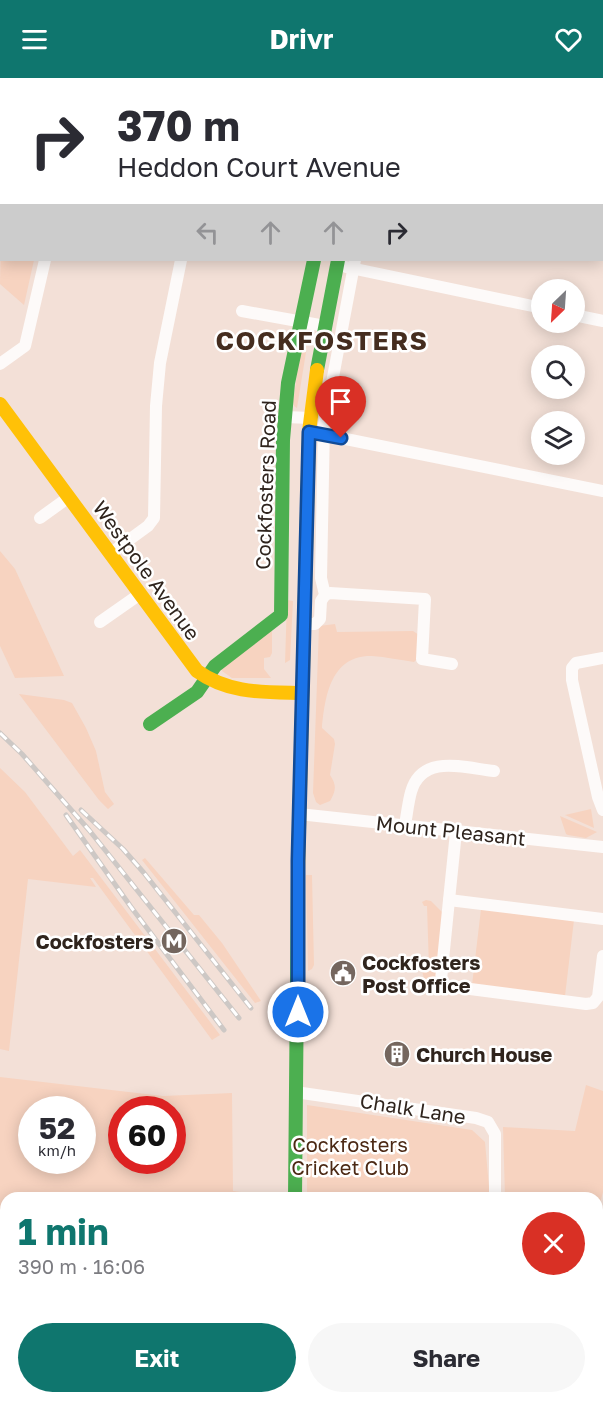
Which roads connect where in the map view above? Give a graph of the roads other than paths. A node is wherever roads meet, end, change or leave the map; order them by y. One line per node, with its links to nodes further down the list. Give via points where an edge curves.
1 (45, 261): 12 (street, via 25,346)
2 (181, 261): 20 (street, via 160,363 154,518)
3 (314, 261): 10 (street, Cockfosters Road)
4 (337, 262): 5 (street); 11 (street)
5 (354, 264): 6 (street); 16 (street)
6 (531, 305)
7 (242, 311): 10 (street)
8 (585, 317): 9 (street)
9 (603, 321)
10 (301, 322): 11 (street); 14 (street, Cockfosters Road)
11 (325, 326): 15 (street)
12 (0, 363)
13 (0, 404): 18 (street, Westpole Avenue)
14 (285, 417): 15 (street); 27 (street, Cockfosters Road, via 281,615 215,666)
15 (310, 425): 16 (street); 24 (street)
16 (324, 435): 17 (street); 22 (street, via 321,578)
17 (603, 491)
18 (69, 497): 19 (street); 20 (street, Westpole Avenue)
19 (40, 518)
20 (111, 553): 21 (street, Westpole Avenue)
21 (140, 594): 23 (street); 27 (street, Westpole Avenue, via 189,662)
22 (325, 595): 24 (street, via 320,620); 26 (street, via 425,599 422,659)
23 (100, 622)
24 (304, 624): 28 (street)
25 (603, 658): 31 (street, via 576,663 572,680)
26 (452, 664)
27 (206, 679): 28 (street, Westpole Avenue, via 236,690); 29 (street, Cockfosters Road, via 197,692)
28 (302, 693): 32 (street)
29 (150, 724)
30 (494, 771): 33 (street, via 438,765 423,772 412,789)
31 (603, 810)
32 (299, 814): 33 (street, Mount Pleasant); 39 (street)
33 (405, 825): 34 (street, Mount Pleasant)
34 (456, 832): 35 (street, Mount Pleasant); 36 (street)
35 (603, 847)
36 (448, 900): 37 (street); 38 (street, via 441,980 447,986 593,1003 598,997)
37 (603, 919)
38 (603, 956)
39 (295, 1092): 40 (street); 41 (street, Chalk Lane, via 488,1122 495,1134)
40 (295, 1192)
41 (495, 1192)

